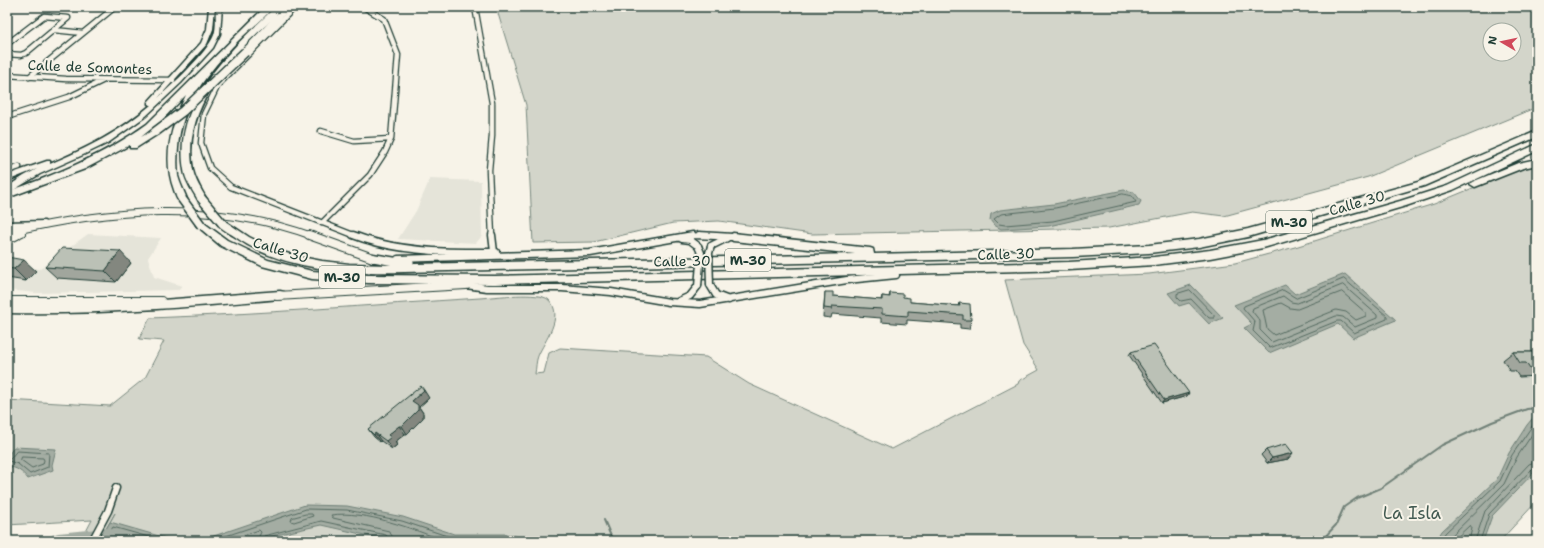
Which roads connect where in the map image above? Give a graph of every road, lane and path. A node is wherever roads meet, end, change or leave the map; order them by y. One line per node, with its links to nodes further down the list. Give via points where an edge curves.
1 (115, 7): 11 (street)
2 (212, 7): 18 (main road, via 210,29 204,44)
3 (219, 7): 30 (main road, via 217,33 210,47 159,103 113,137 39,172)
4 (269, 7): 14 (highway, Calle 30 / M-30)
5 (279, 7): 51 (highway, Calle 30 / M-30, bridge, via 228,59 193,112 186,140 188,171 200,198 237,236 273,254 318,265 372,270)
6 (288, 7): 27 (highway, bridge, via 194,102 132,146)
7 (295, 7): 34 (street, via 218,85 204,114 201,143 210,168 231,188)
8 (364, 7): 22 (street, via 384,18 398,55)
9 (475, 7): 41 (street, via 492,103 489,170)
10 (54, 30): 11 (street); 12 (street, via 68,18 44,16); 13 (street, via 24,54)
11 (82, 33): 16 (street)
12 (7, 44)
13 (7, 54)
14 (209, 67): 27 (highway, via 151,125 131,140); 54 (highway, Calle 30 / M-30, bridge, via 179,116 173,145 174,175 182,199 201,225 224,243 265,263 306,273 368,279)
15 (7, 76): 16 (street, Calle de Somontes)
16 (29, 77): 17 (street, Calle de Somontes)
17 (105, 80): 18 (street, Calle de Somontes); 19 (street, via 69,97)
18 (173, 80): 28 (main road, via 144,109 107,134 64,156)
19 (7, 117)
20 (321, 131): 22 (street, via 354,141)
21 (1537, 134): 48 (highway, Calle 30 / M-30, via 1421,184 1248,233 1150,249)
22 (391, 139): 34 (street, via 374,173)
23 (1537, 147): 29 (highway, Calle 30 / M-30)
24 (1537, 162): 29 (highway, via 1521,164 1470,186)
25 (19, 167): 26 (street)
26 (7, 171)
27 (76, 171): 31 (highway); 32 (highway)
28 (7, 178)
29 (1450, 188): 52 (highway, Calle 30 / M-30, via 1357,218 1263,244 1210,254 1154,261 1069,266)
30 (7, 191)
31 (7, 196)
32 (7, 200)
33 (82, 219): 36 (street); 43 (street, via 22,233); 49 (street, via 131,212 222,215 278,225)
34 (322, 223): 45 (street, via 387,246 417,251)
35 (7, 224): 37 (main road)
36 (44, 224): 37 (main road); 39 (street)
37 (29, 225): 38 (highway)
38 (7, 229)
39 (7, 233)
40 (733, 237): 42 (street, via 694,235); 48 (highway, via 873,252 942,251); 58 (street, bridge, via 720,240 711,246 709,253 710,285 716,295)
41 (492, 238): 44 (street); 46 (street)
42 (667, 239): 47 (street, via 590,253); 61 (street, bridge, via 690,240 698,246 701,253 695,293 688,298)
43 (7, 240)
44 (485, 251): 45 (street); 46 (street)
45 (466, 252): 50 (street)
46 (494, 252): 47 (street)
47 (508, 255): 50 (street)
48 (972, 256): 51 (highway, Calle 30 / M-30)
49 (373, 258): 50 (street); 51 (highway)
50 (418, 259)
51 (431, 267)
52 (925, 270): 53 (highway); 54 (highway, Calle 30 / M-30)
53 (896, 275): 58 (street, via 848,280)
54 (495, 280): 55 (highway)
55 (466, 285): 56 (street); 61 (street, via 487,288 562,288)
56 (280, 296): 60 (street); 62 (highway, via 133,308)
57 (7, 297): 60 (street)
58 (733, 300): 61 (street, via 700,304)
59 (7, 301): 60 (street)
60 (37, 301)
61 (669, 302)
62 (7, 309)
63 (116, 488): 64 (street, via 108,511)
64 (92, 541)

